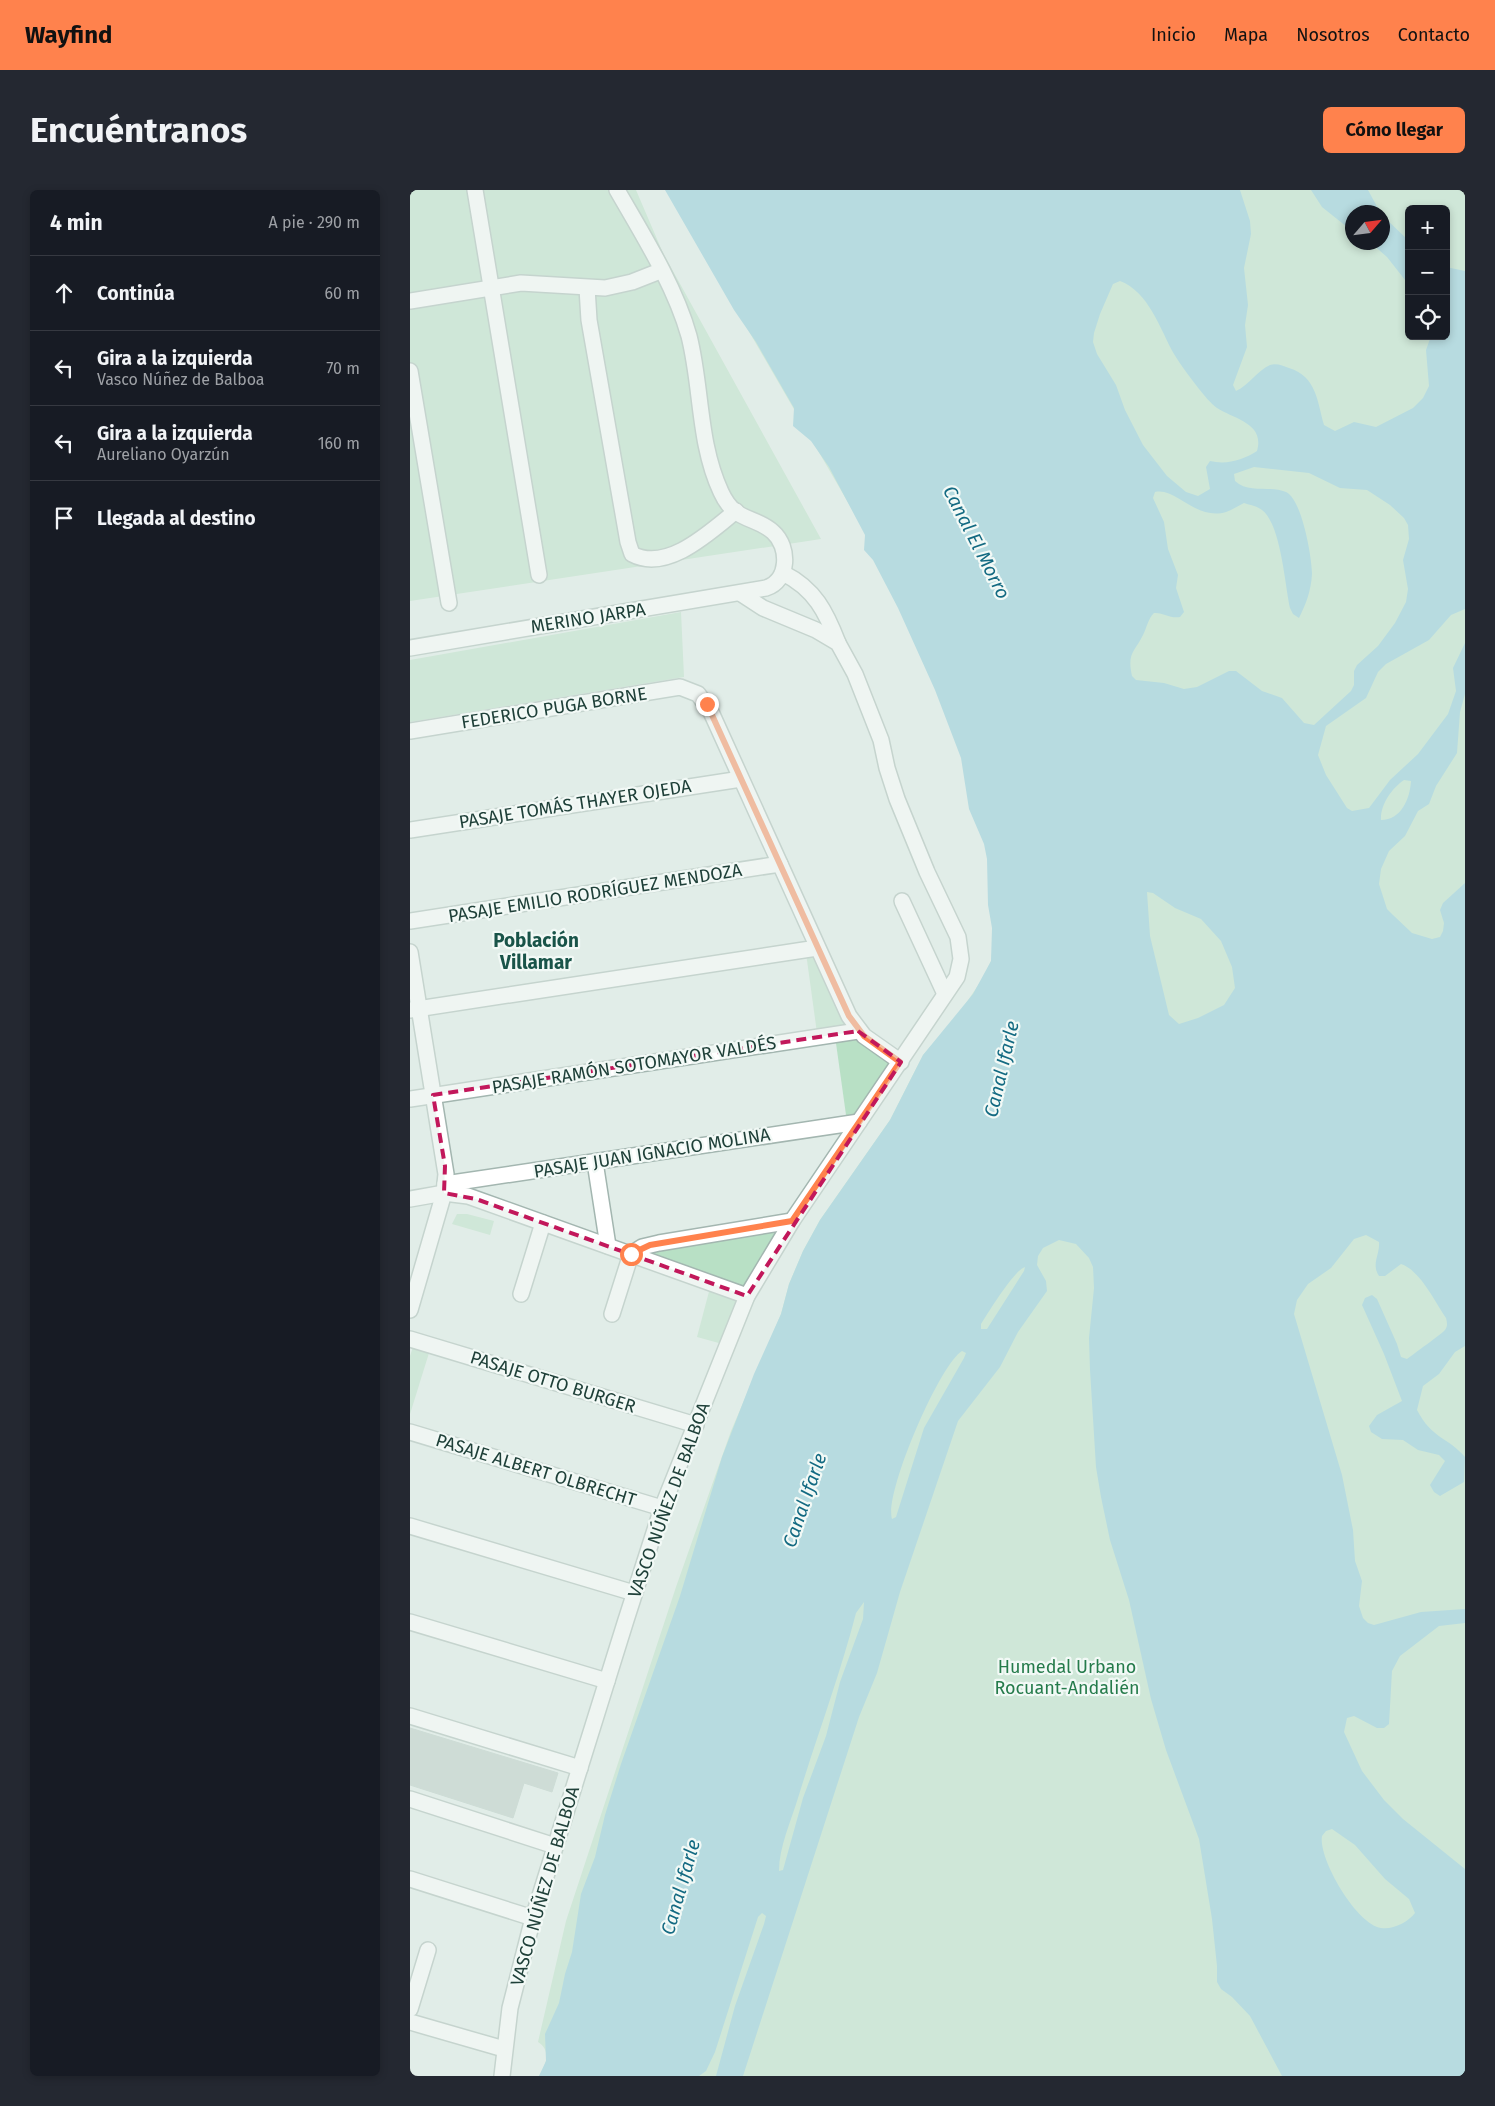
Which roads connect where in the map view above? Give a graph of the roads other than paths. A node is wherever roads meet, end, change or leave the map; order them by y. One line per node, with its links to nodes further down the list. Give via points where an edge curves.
1 (476, 190): 4 (street)
2 (617, 190): 3 (street)
3 (660, 271): 5 (street, via 619,286); 8 (street, via 672,292 688,335 710,463 722,494)
4 (492, 288): 5 (street, via 536,282); 6 (street); 10 (street)
5 (588, 288): 8 (street, via 591,329 632,554 653,559 673,554 698,543)
6 (410, 301)
7 (410, 371): 12 (street)
8 (736, 512): 9 (street, via 777,535 783,551)
9 (783, 573): 11 (street, MERINO JARPA, via 776,584); 13 (street, via 803,584 820,602)
10 (539, 575)
11 (740, 593): 13 (street, via 763,608 816,630); 14 (street, MERINO JARPA)
12 (449, 602)
13 (838, 644): 23 (street, VASCO NÚÑEZ DE BALBOA, via 855,674 881,740 897,799 958,937 961,959 957,977)
14 (410, 648)
15 (410, 731): 16 (street, FEDERICO PUGA BORNE, via 680,687 698,694 707,704)
16 (741, 779): 17 (street, PASAJE TOMÁS THAYER OJEDA); 18 (street)
17 (410, 830)
18 (780, 864): 20 (street, PASAJE EMILIO RODRÍGUEZ MENDOZA); 21 (street)
19 (902, 901): 23 (street)
20 (410, 921)
21 (817, 948): 24 (street); 25 (street)
22 (410, 952): 24 (street)
23 (945, 994): 26 (street, VASCO NÚÑEZ DE BALBOA)
24 (415, 1009): 27 (street)
25 (858, 1031): 26 (street); 27 (street, PASAJE RAMÓN SOTOMAYOR VALDÉS)
26 (900, 1062): 29 (street, VASCO NÚÑEZ DE BALBOA)
27 (433, 1095): 28 (street, PASAJE RAMÓN SOTOMAYOR VALDÉS); 31 (street, via 445,1166)
28 (410, 1099)
29 (859, 1122): 30 (street, PASAJE JUAN IGNACIO MOLINA); 33 (street, VASCO NÚÑEZ DE BALBOA)
30 (595, 1162): 31 (street, PASAJE JUAN IGNACIO MOLINA); 35 (street)
31 (445, 1189): 32 (street); 34 (street); 39 (street)
32 (410, 1199)
33 (792, 1221): 36 (street, via 650,1245); 38 (street, VASCO NÚÑEZ DE BALBOA)
34 (544, 1223): 35 (street); 37 (street)
35 (608, 1246): 36 (street)
36 (631, 1254): 38 (street); 40 (street)
37 (521, 1294)
38 (747, 1296): 42 (street, VASCO NÚÑEZ DE BALBOA)
39 (411, 1302)
40 (612, 1314)
41 (410, 1340): 42 (street, PASAJE OTTO BURGER)
42 (696, 1425): 44 (street, VASCO NÚÑEZ DE BALBOA)
43 (410, 1432): 44 (street, PASAJE ALBERT OLBRECHT)
44 (662, 1508): 46 (street, VASCO NÚÑEZ DE BALBOA)
45 (410, 1526): 46 (street)
46 (634, 1593): 48 (street, VASCO NÚÑEZ DE BALBOA)
47 (410, 1622): 48 (street)
48 (607, 1681): 50 (street, VASCO NÚÑEZ DE BALBOA)
49 (410, 1716): 50 (street)
50 (580, 1768): 52 (street, VASCO NÚÑEZ DE BALBOA)
51 (410, 1799): 52 (street)
52 (555, 1846): 54 (street, VASCO NÚÑEZ DE BALBOA)
53 (410, 1880): 54 (street)
54 (533, 1918): 58 (street, VASCO NÚÑEZ DE BALBOA, via 510,2008)
55 (428, 1950): 56 (street)
56 (410, 2009)
57 (410, 2022): 58 (street)
58 (504, 2048): 59 (street, VASCO NÚÑEZ DE BALBOA)
59 (502, 2076)

